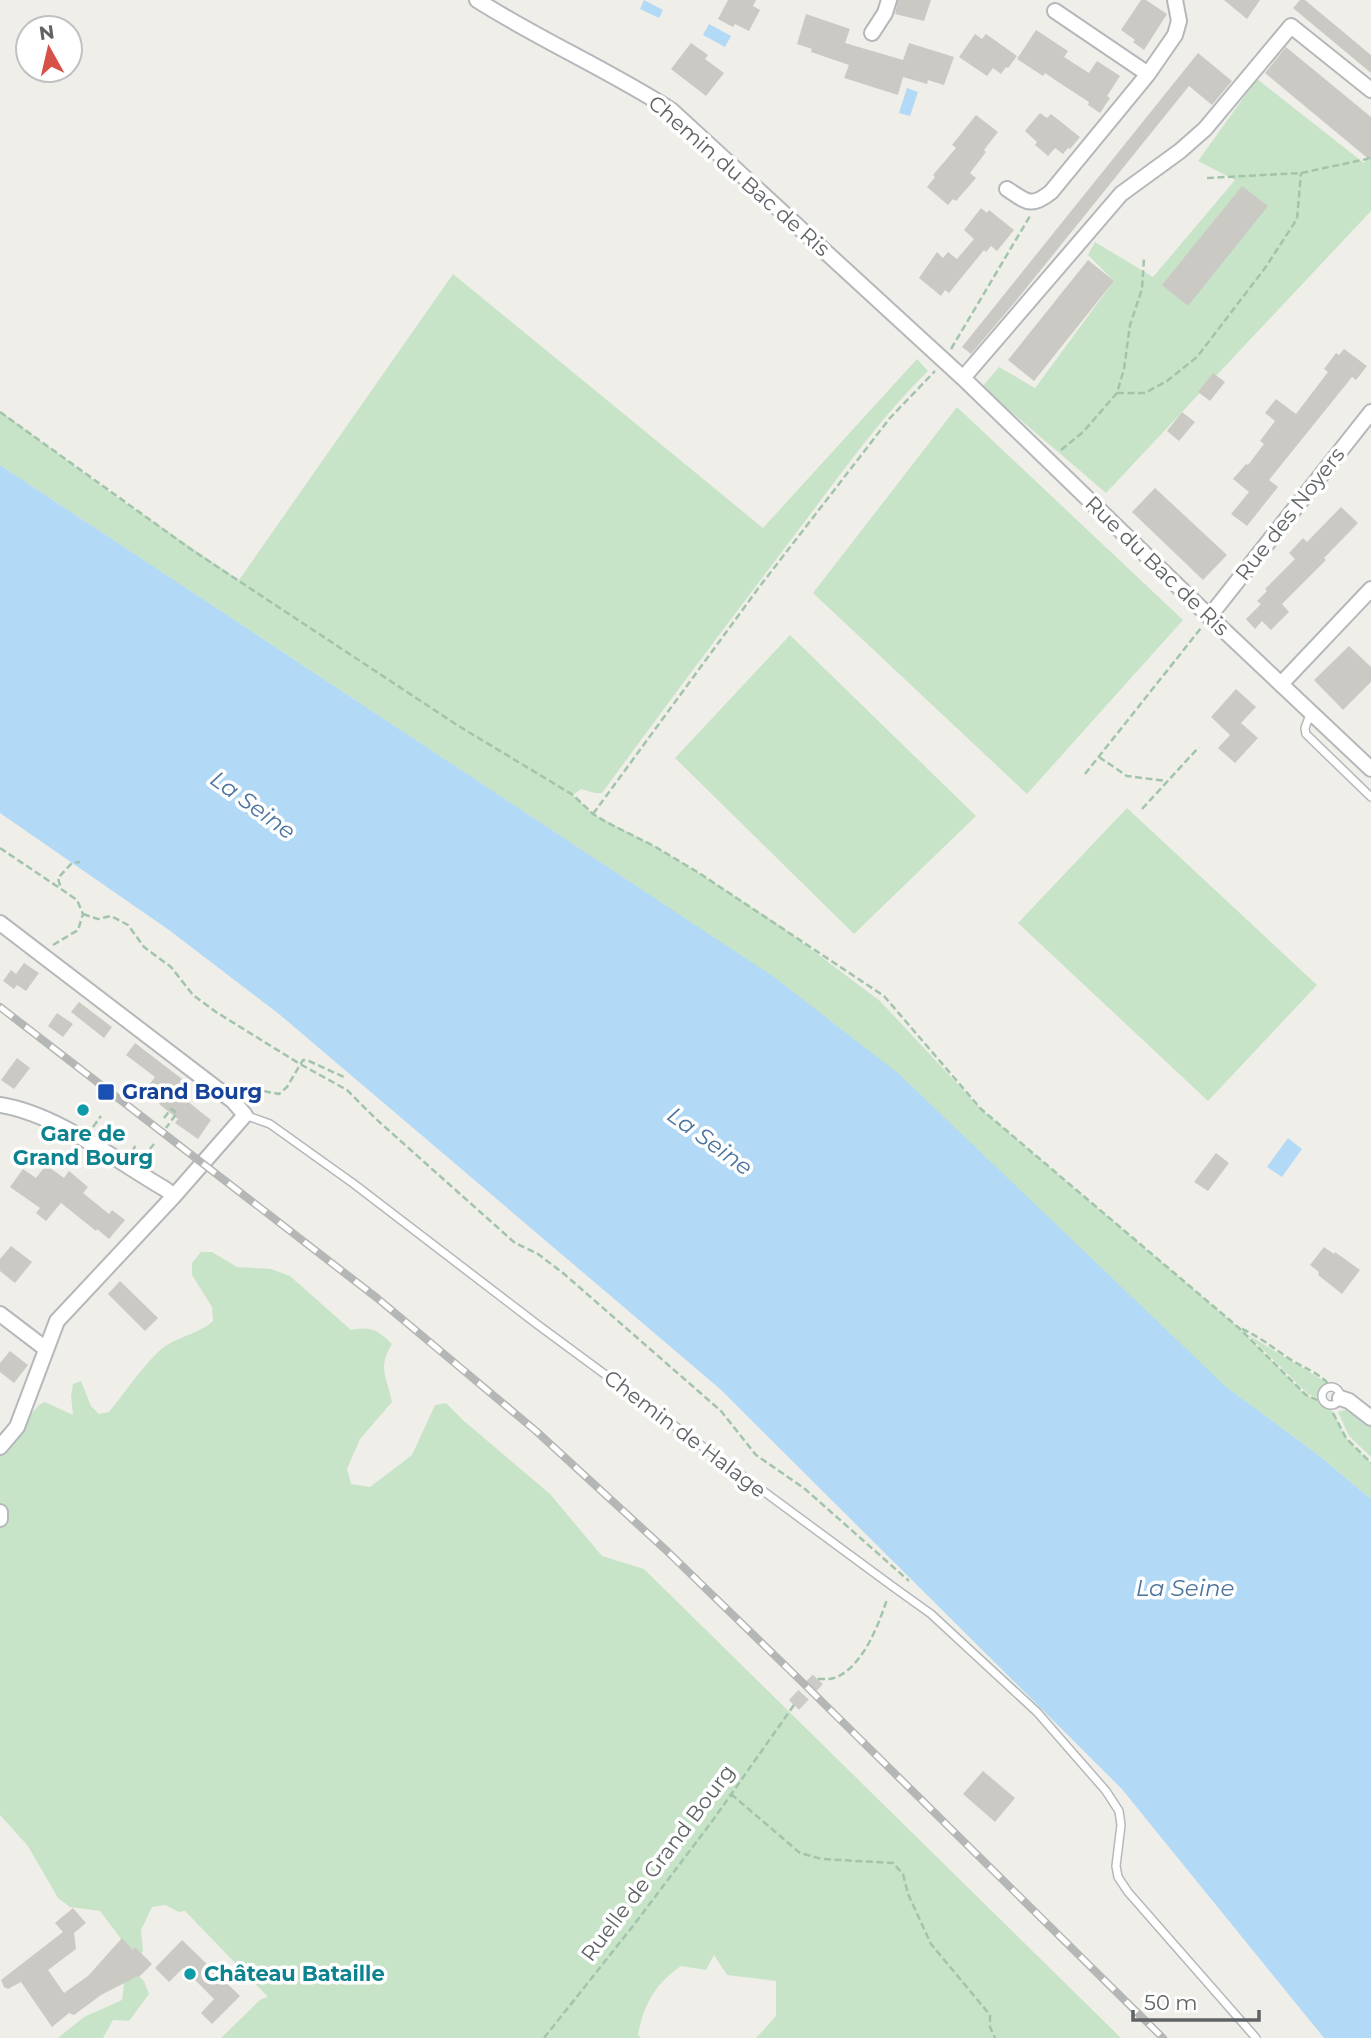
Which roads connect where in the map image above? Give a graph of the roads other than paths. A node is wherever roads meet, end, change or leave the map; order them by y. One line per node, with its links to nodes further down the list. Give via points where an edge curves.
1 (889, 0): 5 (street)
2 (1175, 0): 6 (street, via 1178,27)
3 (484, 2): 9 (street, Chemin du Bac de Ris, via 671,110)
4 (1055, 11): 6 (street)
5 (872, 33)
6 (1148, 74): 8 (street, via 1051,192 1028,203)
7 (1371, 90): 10 (street, via 1290,26 1205,129 1121,194)
8 (1007, 190)
9 (944, 361): 10 (street, Rue du Bac de Ris)
10 (963, 378): 13 (street, Rue du Bac de Ris)
11 (1371, 412): 13 (street, Rue des Noyers)
12 (1371, 589): 14 (street)
13 (1209, 617): 14 (street, Rue du Bac de Ris)
14 (1281, 684): 15 (street, Rue du Bac de Ris)
15 (1311, 712): 16 (street, Rue du Bac de Ris); 17 (lane, via 1306,734)
16 (1371, 769)
17 (1371, 797)
18 (0, 923): 20 (street, Chemin de Halage, via 233,1101)
19 (0, 1105): 21 (street, via 52,1121)
20 (245, 1115): 21 (street); 29 (lane, Chemin de Halage, via 270,1124 345,1177 559,1341 931,1614 1037,1712 1106,1791 1119,1811 1121,1825 1118,1877)
21 (174, 1196): 23 (street, via 65,1310)
22 (0, 1314): 23 (street)
23 (46, 1349): 26 (street, via 17,1427)
24 (1340, 1398): 24 (lane, via 1339,1391 1330,1387 1323,1392 1326,1403 1337,1404); 25 (street)
25 (1371, 1418)
26 (0, 1447)
27 (0, 1512): 28 (street)
28 (0, 1518)
29 (1256, 2038)

